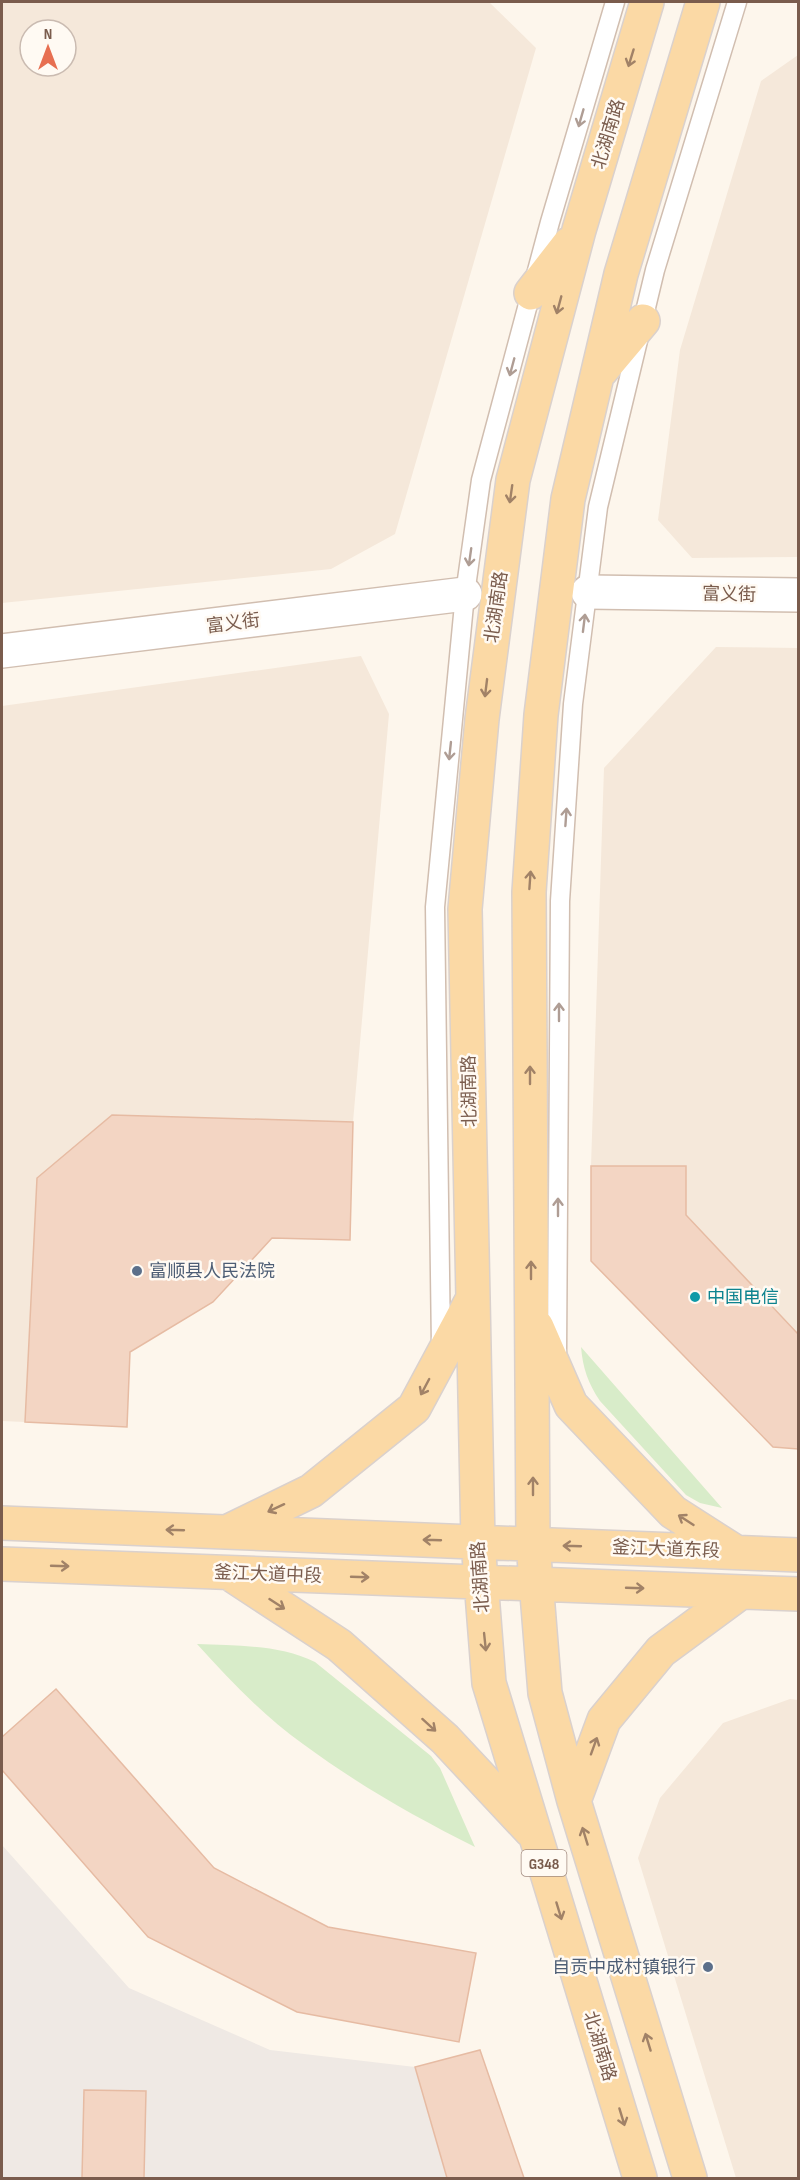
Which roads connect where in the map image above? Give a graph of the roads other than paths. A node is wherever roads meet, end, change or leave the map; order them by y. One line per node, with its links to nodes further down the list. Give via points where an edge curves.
1 (615, 2): 6 (lane, one-way to 6)
2 (647, 2): 5 (main road, 北湖南路, one-way to 5)
3 (703, 2): 8 (main road, via 621,274)
4 (737, 2): 7 (lane)
5 (579, 230): 6 (main road); 13 (main road, 北湖南路, one-way to 13, via 513,480 482,719 465,909)
6 (531, 293): 10 (lane, one-way to 10, via 481,480)
7 (643, 321): 8 (main road); 9 (lane, via 598,507)
8 (596, 377): 14 (main road, one-way to 8, via 530,892 541,715 568,499)
9 (588, 592): 11 (street, 富义街); 16 (lane, one-way to 9, via 560,901 573,704)
10 (465, 594): 12 (street, 富义街); 15 (lane, one-way to 15, via 435,907)
11 (798, 595)
12 (2, 651)
13 (473, 1298): 15 (main road); 19 (main road, 北湖南路)
14 (531, 1314): 16 (main road); 20 (main road, one-way to 14)
15 (441, 1356): 18 (main road, one-way to 18, via 414,1408 311,1491)
16 (556, 1371): 21 (main road, one-way to 16, via 673,1512 571,1405)
17 (2, 1524): 18 (main road, one-way to 17)
18 (226, 1532): 19 (main road, one-way to 18)
19 (478, 1542): 20 (main road); 25 (main road, 北湖南路 / G348)
20 (533, 1544): 21 (main road, 釜江大道东段, one-way to 20); 26 (main road, G348)
21 (735, 1552): 22 (main road, 釜江大道东段)
22 (798, 1555)
23 (2, 1564): 24 (main road, 釜江大道中段, one-way to 24)
24 (228, 1572): 25 (main road, 釜江大道中段, one-way to 25); 30 (main road, one-way to 30, via 339,1645 445,1739)
25 (480, 1582): 26 (main road, 釜江大道中段); 30 (main road, 北湖南路 / G348, one-way to 30, via 489,1683)
26 (535, 1584): 27 (main road, one-way to 27); 29 (main road, G348, via 545,1693)
27 (741, 1592): 28 (main road); 29 (main road, one-way to 27, via 604,1720 661,1651)
28 (798, 1594)
29 (574, 1801): 32 (main road, G348, one-way to 29)
30 (536, 1836): 31 (main road, 北湖南路 / G348, one-way to 31)
31 (640, 2178)
32 (690, 2178)

